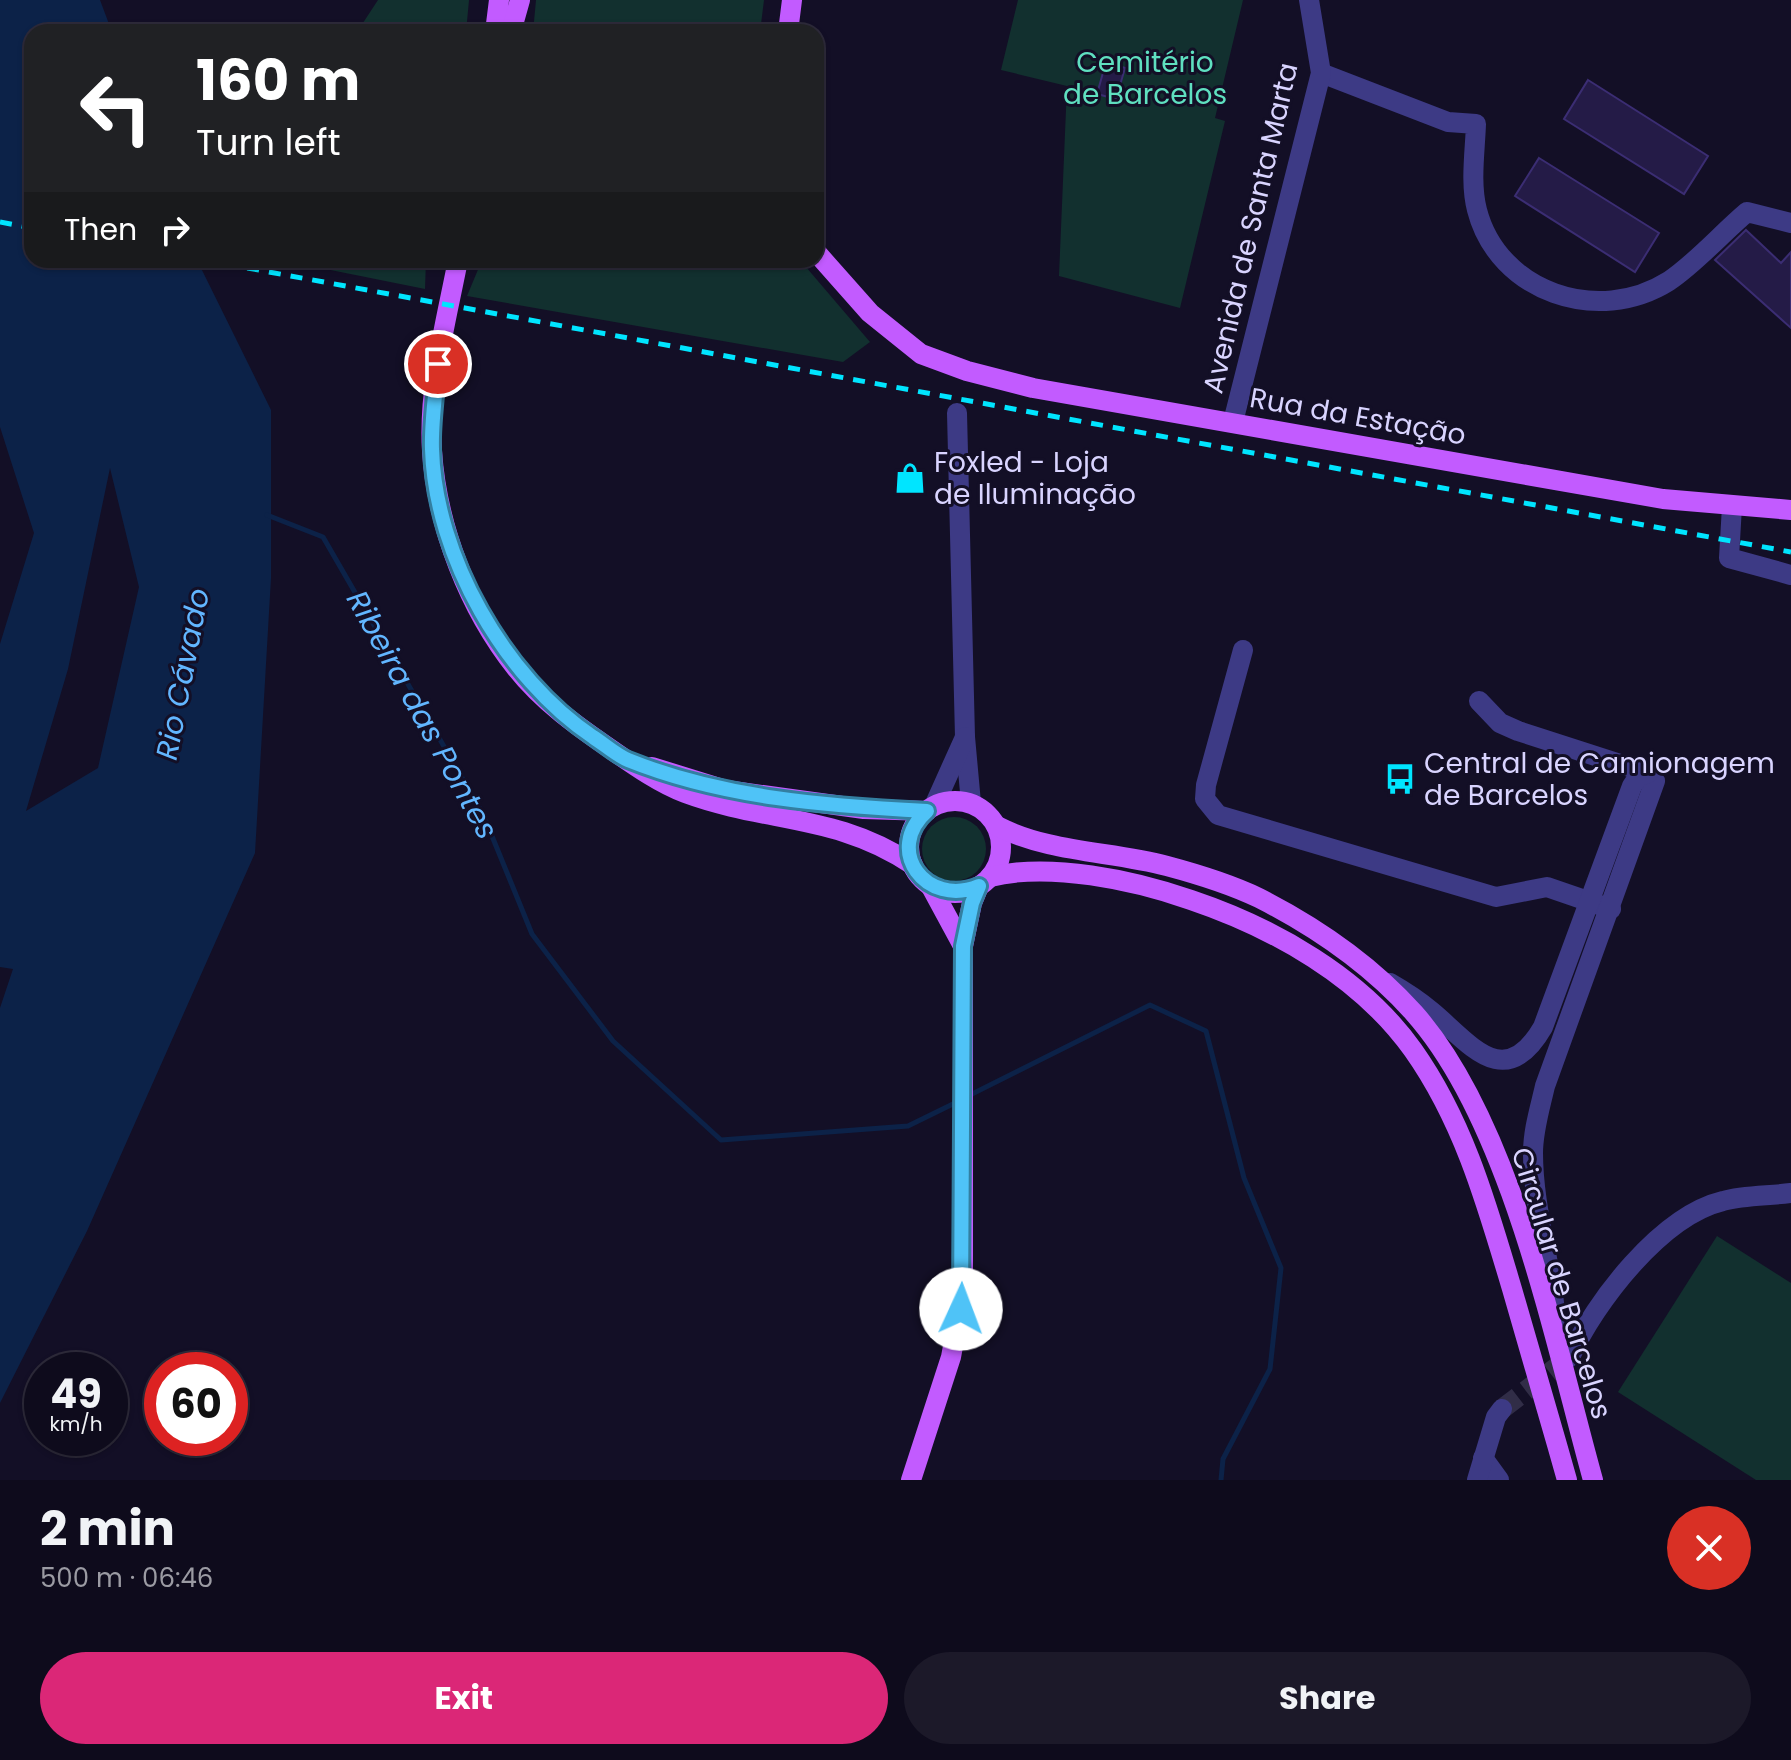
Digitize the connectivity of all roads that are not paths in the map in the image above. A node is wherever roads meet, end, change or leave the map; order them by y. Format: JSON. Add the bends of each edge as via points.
{"nodes":[{"id":1,"x":499,"y":0,"type":"edge"},
{"id":2,"x":520,"y":0,"type":"edge"},
{"id":3,"x":792,"y":0,"type":"edge"},
{"id":4,"x":1309,"y":0,"type":"edge"},
{"id":5,"x":496,"y":24,"type":"edge"},
{"id":6,"x":513,"y":24,"type":"edge"},
{"id":7,"x":789,"y":24,"type":"edge"},
{"id":8,"x":1321,"y":73,"type":"junction"},
{"id":9,"x":1771,"y":217,"type":"junction"},
{"id":10,"x":1791,"y":223,"type":"edge"},
{"id":11,"x":1791,"y":238,"type":"edge"},
{"id":12,"x":824,"y":261,"type":"edge"},
{"id":13,"x":456,"y":268,"type":"edge"},
{"id":14,"x":957,"y":413,"type":"dead end"},
{"id":15,"x":1233,"y":422,"type":"junction"},
{"id":16,"x":1732,"y":506,"type":"junction"},
{"id":17,"x":1791,"y":510,"type":"edge"},
{"id":18,"x":1791,"y":575,"type":"edge"},
{"id":19,"x":1243,"y":650,"type":"dead end"},
{"id":20,"x":1479,"y":701,"type":"dead end"},
{"id":21,"x":965,"y":737,"type":"junction"},
{"id":22,"x":626,"y":759,"type":"junction"},
{"id":23,"x":1648,"y":773,"type":"junction"},
{"id":24,"x":971,"y":803,"type":"junction"},
{"id":25,"x":930,"y":809,"type":"junction"},
{"id":26,"x":997,"y":826,"type":"junction"},
{"id":27,"x":913,"y":865,"type":"junction"},
{"id":28,"x":985,"y":882,"type":"junction"},
{"id":29,"x":930,"y":885,"type":"junction"},
{"id":30,"x":1589,"y":901,"type":"junction"},
{"id":31,"x":1611,"y":909,"type":"junction"},
{"id":32,"x":963,"y":946,"type":"junction"},
{"id":33,"x":1379,"y":977,"type":"junction"},
{"id":34,"x":1791,"y":1193,"type":"edge"},
{"id":35,"x":1564,"y":1355,"type":"junction"},
{"id":36,"x":1502,"y":1409,"type":"tunnel mouth"},
{"id":37,"x":1483,"y":1458,"type":"junction"},
{"id":38,"x":911,"y":1480,"type":"edge"},
{"id":39,"x":1477,"y":1480,"type":"edge"},
{"id":40,"x":1499,"y":1480,"type":"edge"},
{"id":41,"x":1567,"y":1480,"type":"edge"},
{"id":42,"x":1593,"y":1480,"type":"edge"}],
"edges":[{"from":1,"to":5,"type":"main road"},
{"from":2,"to":6,"type":"main road"},
{"from":3,"to":7,"type":"main road"},
{"from":4,"to":8,"type":"street","name":"Avenida de Santa Marta"},
{"from":8,"to":9,"type":"street","via":[[1448,122],[1476,124],[1477,209],[1488,238],[1507,264],[1553,294],[1590,301],[1646,291],[1667,282],[1747,212]]},
{"from":8,"to":15,"type":"street","name":"Avenida de Santa Marta"},
{"from":9,"to":10,"type":"street"},
{"from":9,"to":11,"type":"street"},
{"from":12,"to":15,"type":"main road","name":"Rua da Estação","via":[[870,313],[921,354],[1033,388]]},
{"from":13,"to":22,"type":"main road","via":[[438,364],[432,450],[447,533],[477,605],[516,668],[566,718]]},
{"from":14,"to":21,"type":"street"},
{"from":15,"to":16,"type":"main road","name":"Rua da Estação","via":[[1663,499]]},
{"from":16,"to":17,"type":"main road","name":"Rua da Estação"},
{"from":16,"to":18,"type":"street","via":[[1729,558]]},
{"from":19,"to":30,"type":"street","via":[[1206,785],[1205,799],[1218,815],[1496,897],[1547,887]]},
{"from":20,"to":23,"type":"street","via":[[1500,723],[1518,731]]},
{"from":21,"to":24,"type":"street"},
{"from":21,"to":25,"type":"street"},
{"from":22,"to":25,"type":"main road","via":[[726,790],[864,809]]},
{"from":22,"to":27,"type":"main road","via":[[671,787],[723,807],[838,827]]},
{"from":23,"to":30,"type":"street","via":[[1632,786]]},
{"from":23,"to":31,"type":"street","via":[[1655,781],[1653,794]]},
{"from":24,"to":25,"type":"main road"},
{"from":24,"to":26,"type":"main road"},
{"from":25,"to":27,"type":"main road","via":[[910,839]]},
{"from":26,"to":28,"type":"main road","via":[[1001,853]]},
{"from":26,"to":33,"type":"main road","name":"Circular de Barcelos","via":[[1017,837],[1167,866],[1258,897]]},
{"from":27,"to":29,"type":"main road"},
{"from":28,"to":29,"type":"main road","via":[[954,893]]},
{"from":28,"to":32,"type":"main road","via":[[972,903]]},
{"from":28,"to":41,"type":"main road","name":"Circular de Barcelos","via":[[1014,871],[1055,872],[1161,889],[1247,919],[1331,972],[1384,1019],[1411,1047],[1439,1090],[1480,1182]]},
{"from":29,"to":32,"type":"main road"},
{"from":30,"to":31,"type":"street"},
{"from":30,"to":33,"type":"street","via":[[1543,1027],[1523,1053],[1510,1058],[1481,1054],[1463,1043],[1433,1012]]},
{"from":31,"to":35,"type":"street","via":[[1545,1086],[1533,1151]]},
{"from":32,"to":38,"type":"main road","via":[[963,1293],[959,1326]]},
{"from":33,"to":35,"type":"main road","name":"Circular de Barcelos","via":[[1416,1016],[1460,1078],[1503,1174]]},
{"from":34,"to":35,"type":"street","via":[[1724,1200],[1701,1208],[1616,1284]]},
{"from":35,"to":42,"type":"main road","name":"Circular de Barcelos"},
{"from":36,"to":37,"type":"street"},
{"from":37,"to":39,"type":"street"},
{"from":37,"to":40,"type":"street"}]}
